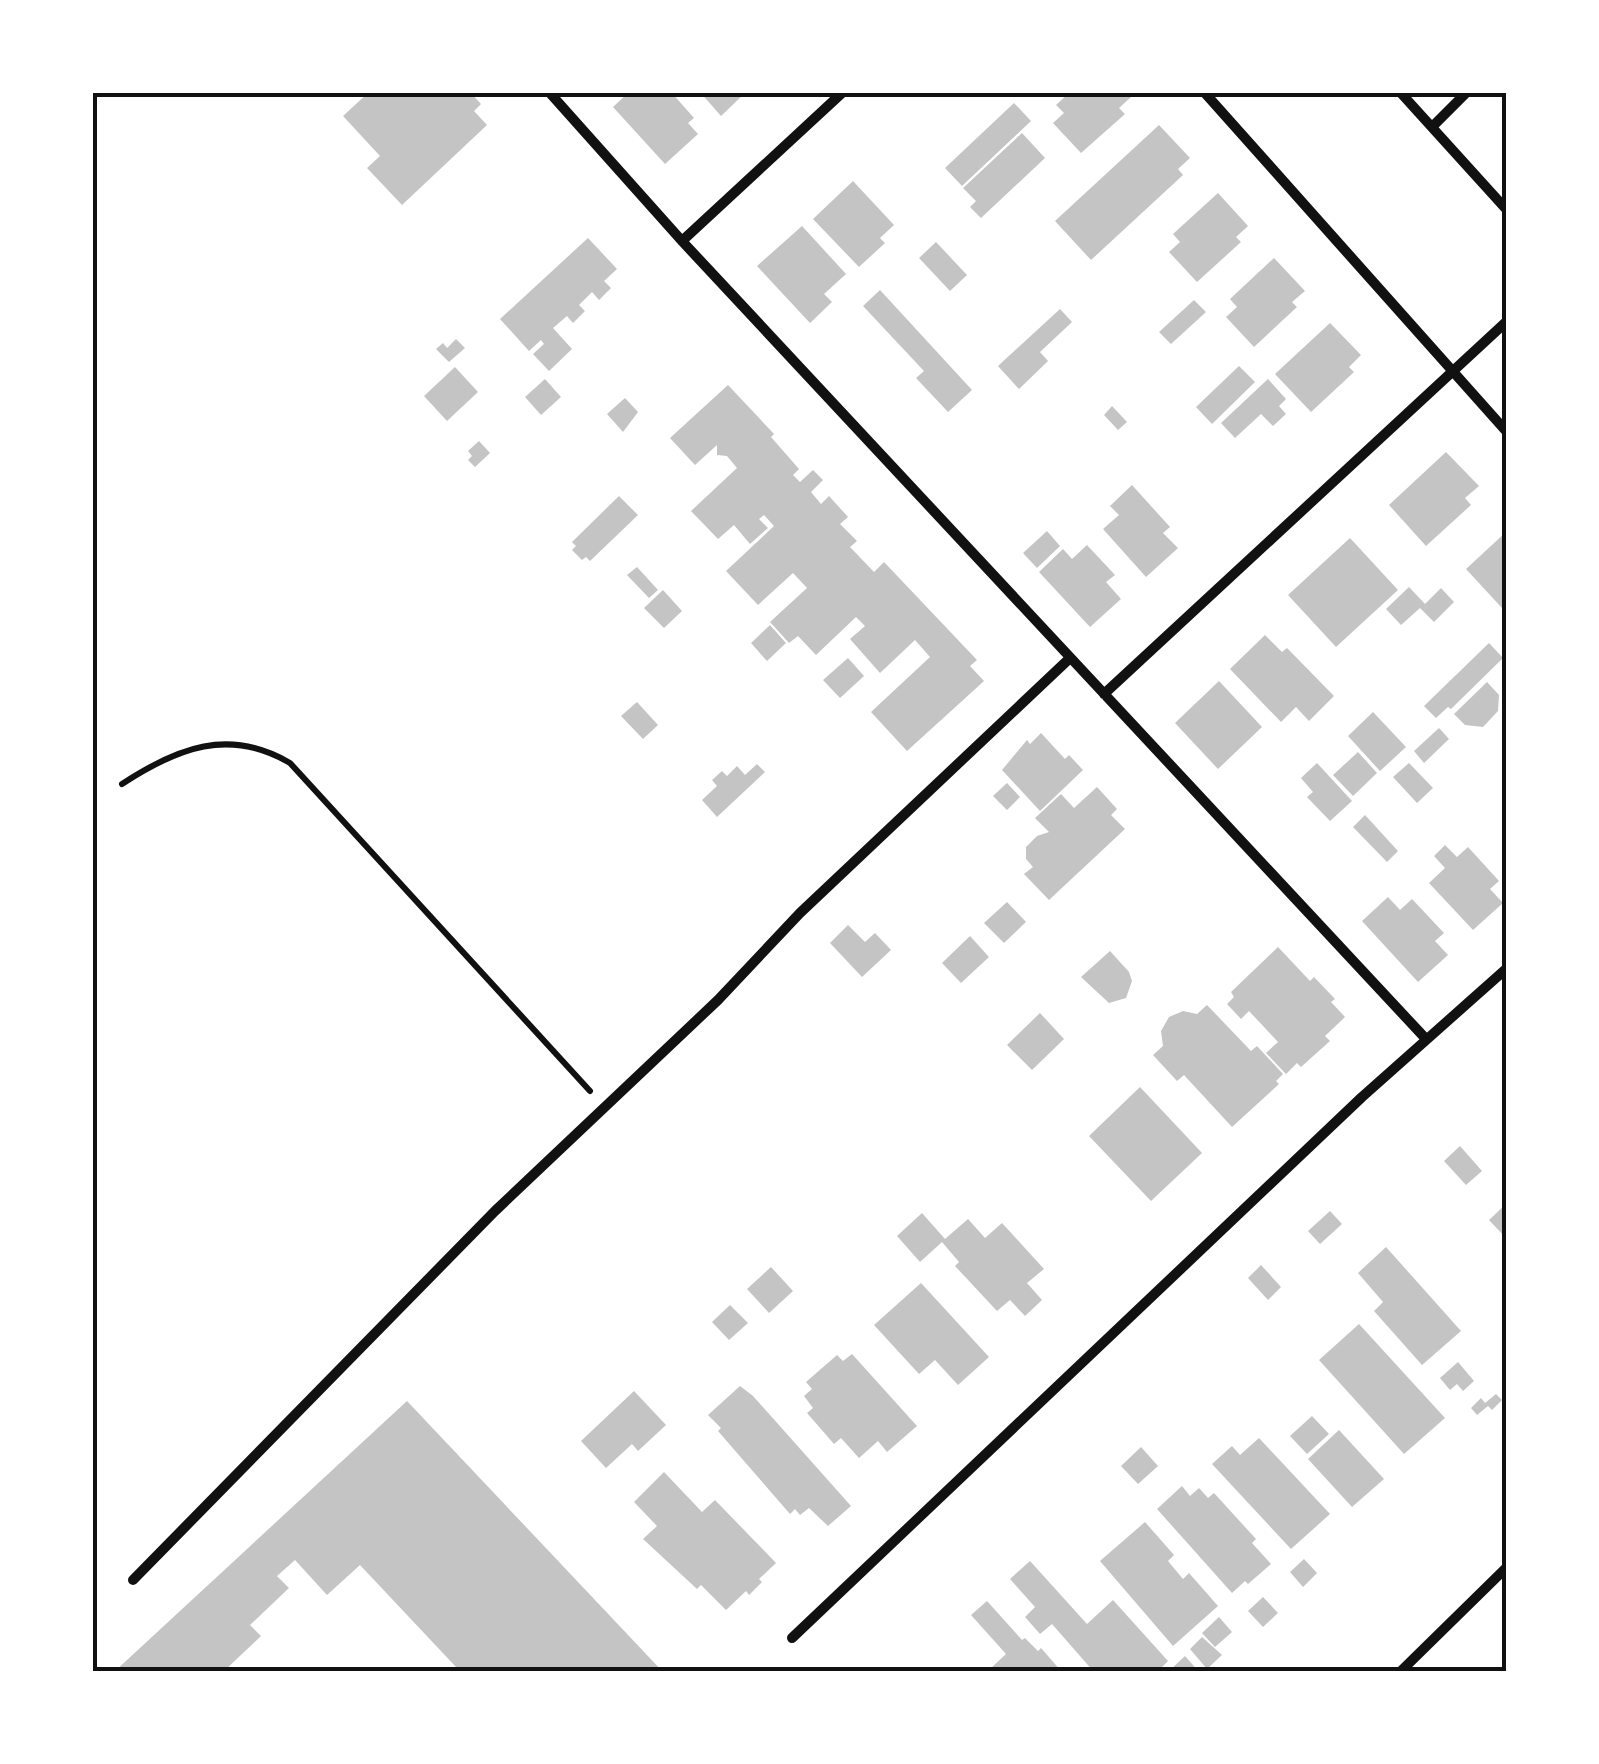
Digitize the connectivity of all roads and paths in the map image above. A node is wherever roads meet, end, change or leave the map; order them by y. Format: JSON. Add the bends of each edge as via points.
{"nodes":[{"id":1,"x":549,"y":92,"type":"edge"},
{"id":2,"x":843,"y":92,"type":"edge"},
{"id":3,"x":1204,"y":92,"type":"edge"},
{"id":4,"x":1400,"y":92,"type":"edge"},
{"id":5,"x":1466,"y":92,"type":"edge"},
{"id":6,"x":1432,"y":127,"type":"junction"},
{"id":7,"x":1506,"y":209,"type":"edge"},
{"id":8,"x":682,"y":241,"type":"junction"},
{"id":9,"x":1506,"y":322,"type":"edge"},
{"id":10,"x":1452,"y":371,"type":"junction"},
{"id":11,"x":1506,"y":432,"type":"edge"},
{"id":12,"x":1070,"y":658,"type":"junction"},
{"id":13,"x":1104,"y":694,"type":"junction"},
{"id":14,"x":122,"y":784,"type":"dead end"},
{"id":15,"x":1506,"y":969,"type":"edge"},
{"id":16,"x":1426,"y":1039,"type":"junction"},
{"id":17,"x":604,"y":1107,"type":"junction"},
{"id":18,"x":1506,"y":1568,"type":"edge"},
{"id":19,"x":133,"y":1580,"type":"dead end"},
{"id":20,"x":792,"y":1638,"type":"dead end"},
{"id":21,"x":1400,"y":1672,"type":"edge"}],
"edges":[{"from":1,"to":8,"type":"street"},
{"from":2,"to":8,"type":"street"},
{"from":3,"to":10,"type":"street"},
{"from":4,"to":6,"type":"street"},
{"from":5,"to":6,"type":"street"},
{"from":6,"to":7,"type":"street"},
{"from":8,"to":12,"type":"street"},
{"from":9,"to":10,"type":"street"},
{"from":10,"to":11,"type":"street"},
{"from":10,"to":13,"type":"street"},
{"from":12,"to":13,"type":"street"},
{"from":12,"to":17,"type":"street"},
{"from":13,"to":16,"type":"street"},
{"from":14,"to":17,"type":"path","via":[[172,756],[220,744],[269,750],[290,763]]},
{"from":15,"to":16,"type":"street"},
{"from":16,"to":20,"type":"street"},
{"from":17,"to":19,"type":"street"},
{"from":18,"to":21,"type":"street"}]}
